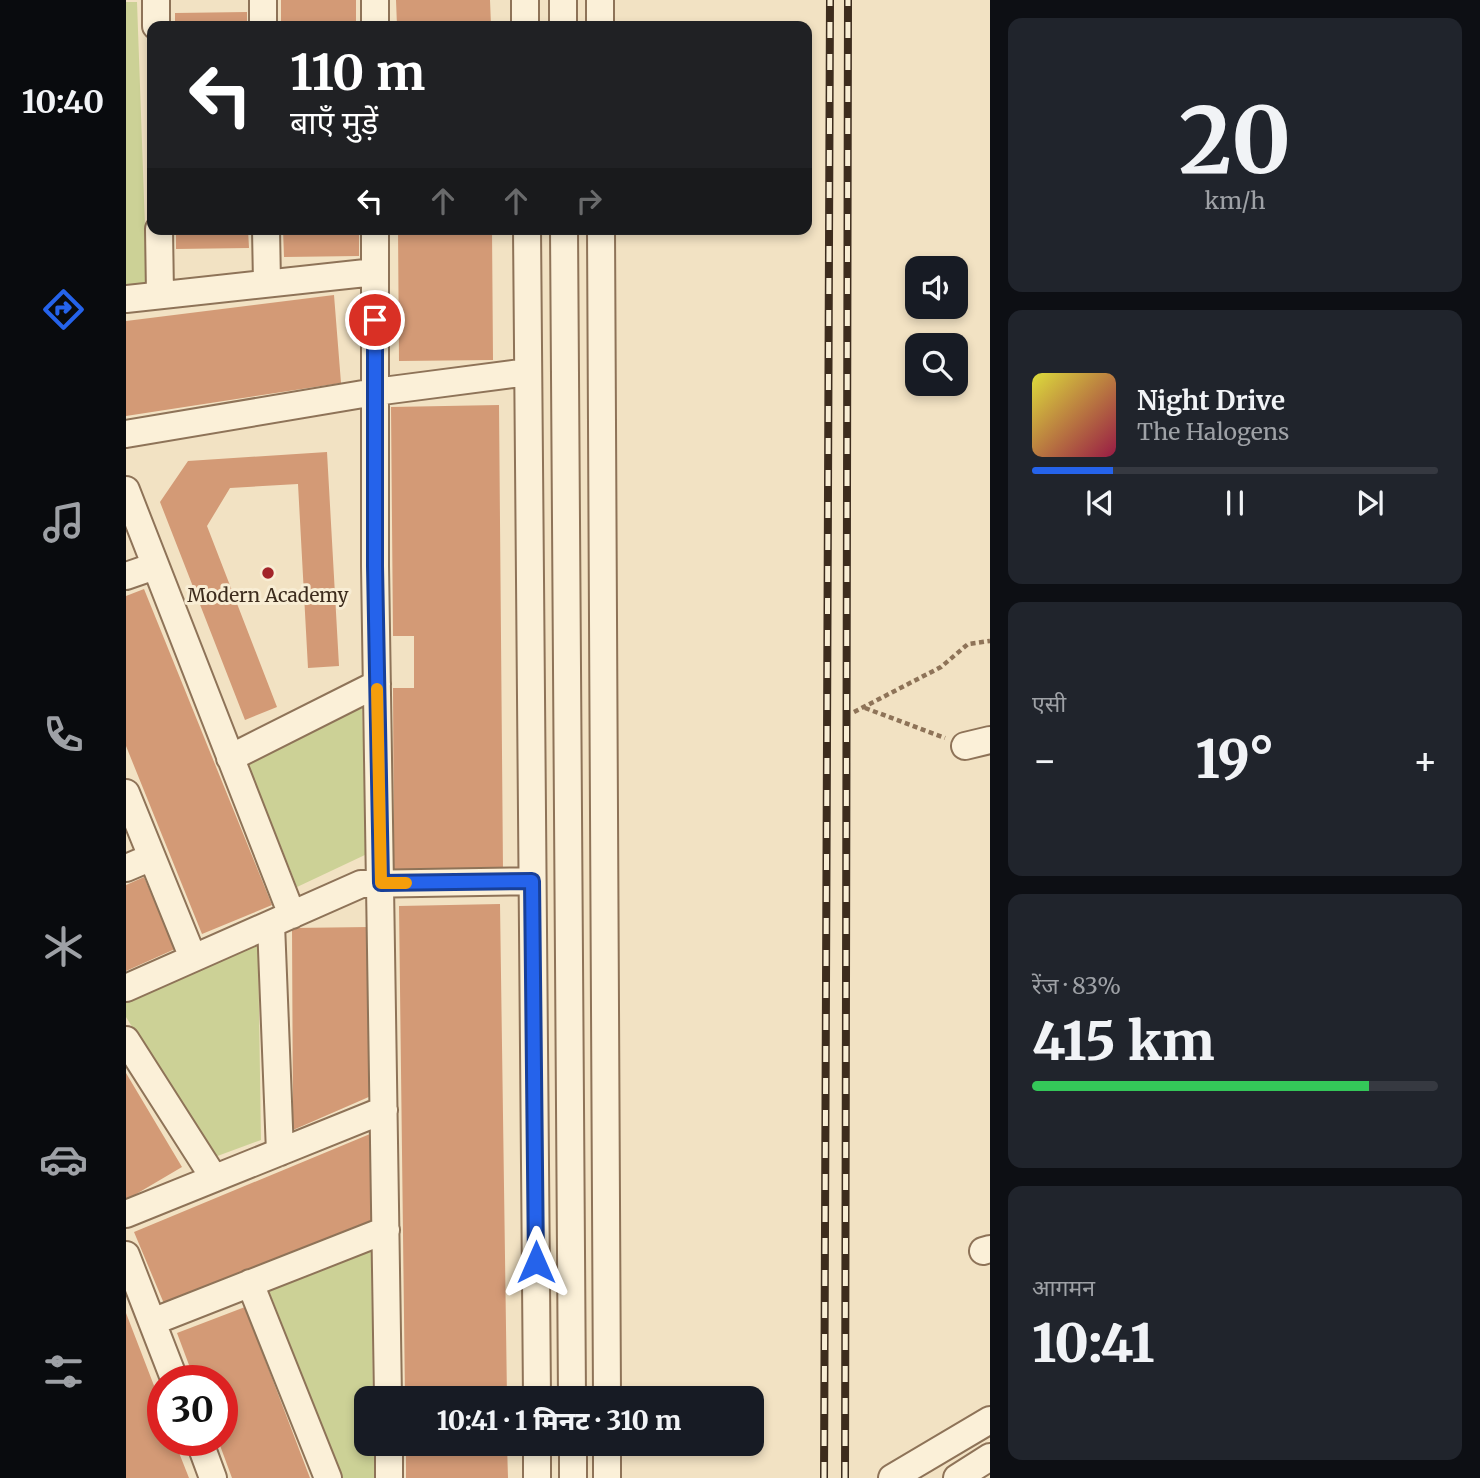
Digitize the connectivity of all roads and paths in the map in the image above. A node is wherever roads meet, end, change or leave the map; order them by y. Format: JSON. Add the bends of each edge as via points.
{"nodes":[{"id":1,"x":156,"y":0,"type":"edge"},
{"id":2,"x":263,"y":0,"type":"edge"},
{"id":3,"x":375,"y":0,"type":"edge"},
{"id":4,"x":525,"y":0,"type":"edge"},
{"id":5,"x":563,"y":0,"type":"edge"},
{"id":6,"x":600,"y":0,"type":"edge"},
{"id":7,"x":156,"y":21,"type":"edge"},
{"id":8,"x":264,"y":21,"type":"edge"},
{"id":9,"x":375,"y":21,"type":"edge"},
{"id":10,"x":525,"y":21,"type":"edge"},
{"id":11,"x":563,"y":21,"type":"edge"},
{"id":12,"x":600,"y":21,"type":"edge"},
{"id":13,"x":159,"y":235,"type":"edge"},
{"id":14,"x":267,"y":235,"type":"edge"},
{"id":15,"x":375,"y":235,"type":"edge"},
{"id":16,"x":527,"y":235,"type":"edge"},
{"id":17,"x":564,"y":235,"type":"edge"},
{"id":18,"x":601,"y":235,"type":"edge"},
{"id":19,"x":375,"y":272,"type":"junction"},
{"id":20,"x":267,"y":283,"type":"junction"},
{"id":21,"x":160,"y":294,"type":"junction"},
{"id":22,"x":126,"y":299,"type":"edge"},
{"id":23,"x":528,"y":372,"type":"junction"},
{"id":24,"x":375,"y":392,"type":"junction"},
{"id":25,"x":126,"y":434,"type":"edge"},
{"id":26,"x":126,"y":490,"type":"edge"},
{"id":27,"x":155,"y":566,"type":"junction"},
{"id":28,"x":126,"y":576,"type":"edge"},
{"id":29,"x":990,"y":641,"type":"edge"},
{"id":30,"x":377,"y":684,"type":"junction"},
{"id":31,"x":864,"y":708,"type":"junction"},
{"id":32,"x":854,"y":712,"type":"dead end"},
{"id":33,"x":978,"y":743,"type":"edge"},
{"id":34,"x":230,"y":758,"type":"junction"},
{"id":35,"x":126,"y":793,"type":"edge"},
{"id":36,"x":152,"y":857,"type":"junction"},
{"id":37,"x":126,"y":868,"type":"edge"},
{"id":38,"x":532,"y":881,"type":"junction"},
{"id":39,"x":381,"y":883,"type":"junction"},
{"id":40,"x":281,"y":919,"type":"junction"},
{"id":41,"x":192,"y":958,"type":"junction"},
{"id":42,"x":126,"y":988,"type":"edge"},
{"id":43,"x":126,"y":1040,"type":"edge"},
{"id":44,"x":384,"y":1110,"type":"junction"},
{"id":45,"x":280,"y":1152,"type":"junction"},
{"id":46,"x":214,"y":1178,"type":"junction"},
{"id":47,"x":126,"y":1214,"type":"edge"},
{"id":48,"x":386,"y":1230,"type":"junction"},
{"id":49,"x":126,"y":1255,"type":"edge"},
{"id":50,"x":250,"y":1283,"type":"junction"},
{"id":51,"x":152,"y":1322,"type":"junction"},
{"id":52,"x":169,"y":1365,"type":"edge"},
{"id":53,"x":388,"y":1386,"type":"edge"},
{"id":54,"x":537,"y":1386,"type":"edge"},
{"id":55,"x":572,"y":1386,"type":"edge"},
{"id":56,"x":607,"y":1386,"type":"edge"},
{"id":57,"x":990,"y":1420,"type":"edge"},
{"id":58,"x":205,"y":1456,"type":"edge"},
{"id":59,"x":389,"y":1456,"type":"edge"},
{"id":60,"x":537,"y":1456,"type":"edge"},
{"id":61,"x":573,"y":1456,"type":"edge"},
{"id":62,"x":607,"y":1456,"type":"edge"},
{"id":63,"x":990,"y":1457,"type":"edge"},
{"id":64,"x":214,"y":1478,"type":"edge"},
{"id":65,"x":328,"y":1478,"type":"edge"},
{"id":66,"x":390,"y":1478,"type":"edge"},
{"id":67,"x":537,"y":1478,"type":"edge"},
{"id":68,"x":573,"y":1478,"type":"edge"},
{"id":69,"x":607,"y":1478,"type":"edge"},
{"id":70,"x":892,"y":1478,"type":"edge"},
{"id":71,"x":957,"y":1478,"type":"edge"}],
"edges":[{"from":1,"to":7,"type":"street"},
{"from":2,"to":8,"type":"street"},
{"from":3,"to":9,"type":"street"},
{"from":4,"to":10,"type":"street"},
{"from":5,"to":11,"type":"street"},
{"from":6,"to":12,"type":"street"},
{"from":13,"to":21,"type":"street"},
{"from":14,"to":20,"type":"street"},
{"from":15,"to":19,"type":"street"},
{"from":16,"to":23,"type":"street"},
{"from":17,"to":55,"type":"street"},
{"from":18,"to":56,"type":"street"},
{"from":19,"to":20,"type":"street"},
{"from":19,"to":24,"type":"street"},
{"from":20,"to":21,"type":"street"},
{"from":21,"to":22,"type":"street"},
{"from":23,"to":24,"type":"street"},
{"from":23,"to":38,"type":"street"},
{"from":24,"to":25,"type":"street"},
{"from":24,"to":30,"type":"street"},
{"from":26,"to":27,"type":"street"},
{"from":27,"to":28,"type":"street"},
{"from":27,"to":34,"type":"street"},
{"from":29,"to":31,"type":"path","via":[[968,644],[941,667]]},
{"from":30,"to":34,"type":"street"},
{"from":30,"to":39,"type":"street"},
{"from":31,"to":32,"type":"path"},
{"from":31,"to":33,"type":"path"},
{"from":34,"to":40,"type":"street"},
{"from":35,"to":36,"type":"street"},
{"from":36,"to":37,"type":"street"},
{"from":36,"to":41,"type":"street"},
{"from":38,"to":39,"type":"street"},
{"from":38,"to":54,"type":"street"},
{"from":39,"to":40,"type":"street","via":[[361,884]]},
{"from":39,"to":44,"type":"street"},
{"from":40,"to":41,"type":"street"},
{"from":40,"to":45,"type":"street"},
{"from":41,"to":42,"type":"street"},
{"from":43,"to":46,"type":"street"},
{"from":44,"to":45,"type":"street"},
{"from":44,"to":48,"type":"street"},
{"from":45,"to":46,"type":"street"},
{"from":46,"to":47,"type":"street"},
{"from":48,"to":50,"type":"street"},
{"from":48,"to":53,"type":"street"},
{"from":49,"to":51,"type":"street"},
{"from":50,"to":51,"type":"street"},
{"from":50,"to":65,"type":"street"},
{"from":51,"to":52,"type":"street"},
{"from":57,"to":70,"type":"street"},
{"from":58,"to":64,"type":"street"},
{"from":59,"to":66,"type":"street"},
{"from":60,"to":67,"type":"street"},
{"from":61,"to":68,"type":"street"},
{"from":62,"to":69,"type":"street"},
{"from":63,"to":71,"type":"street"}]}
